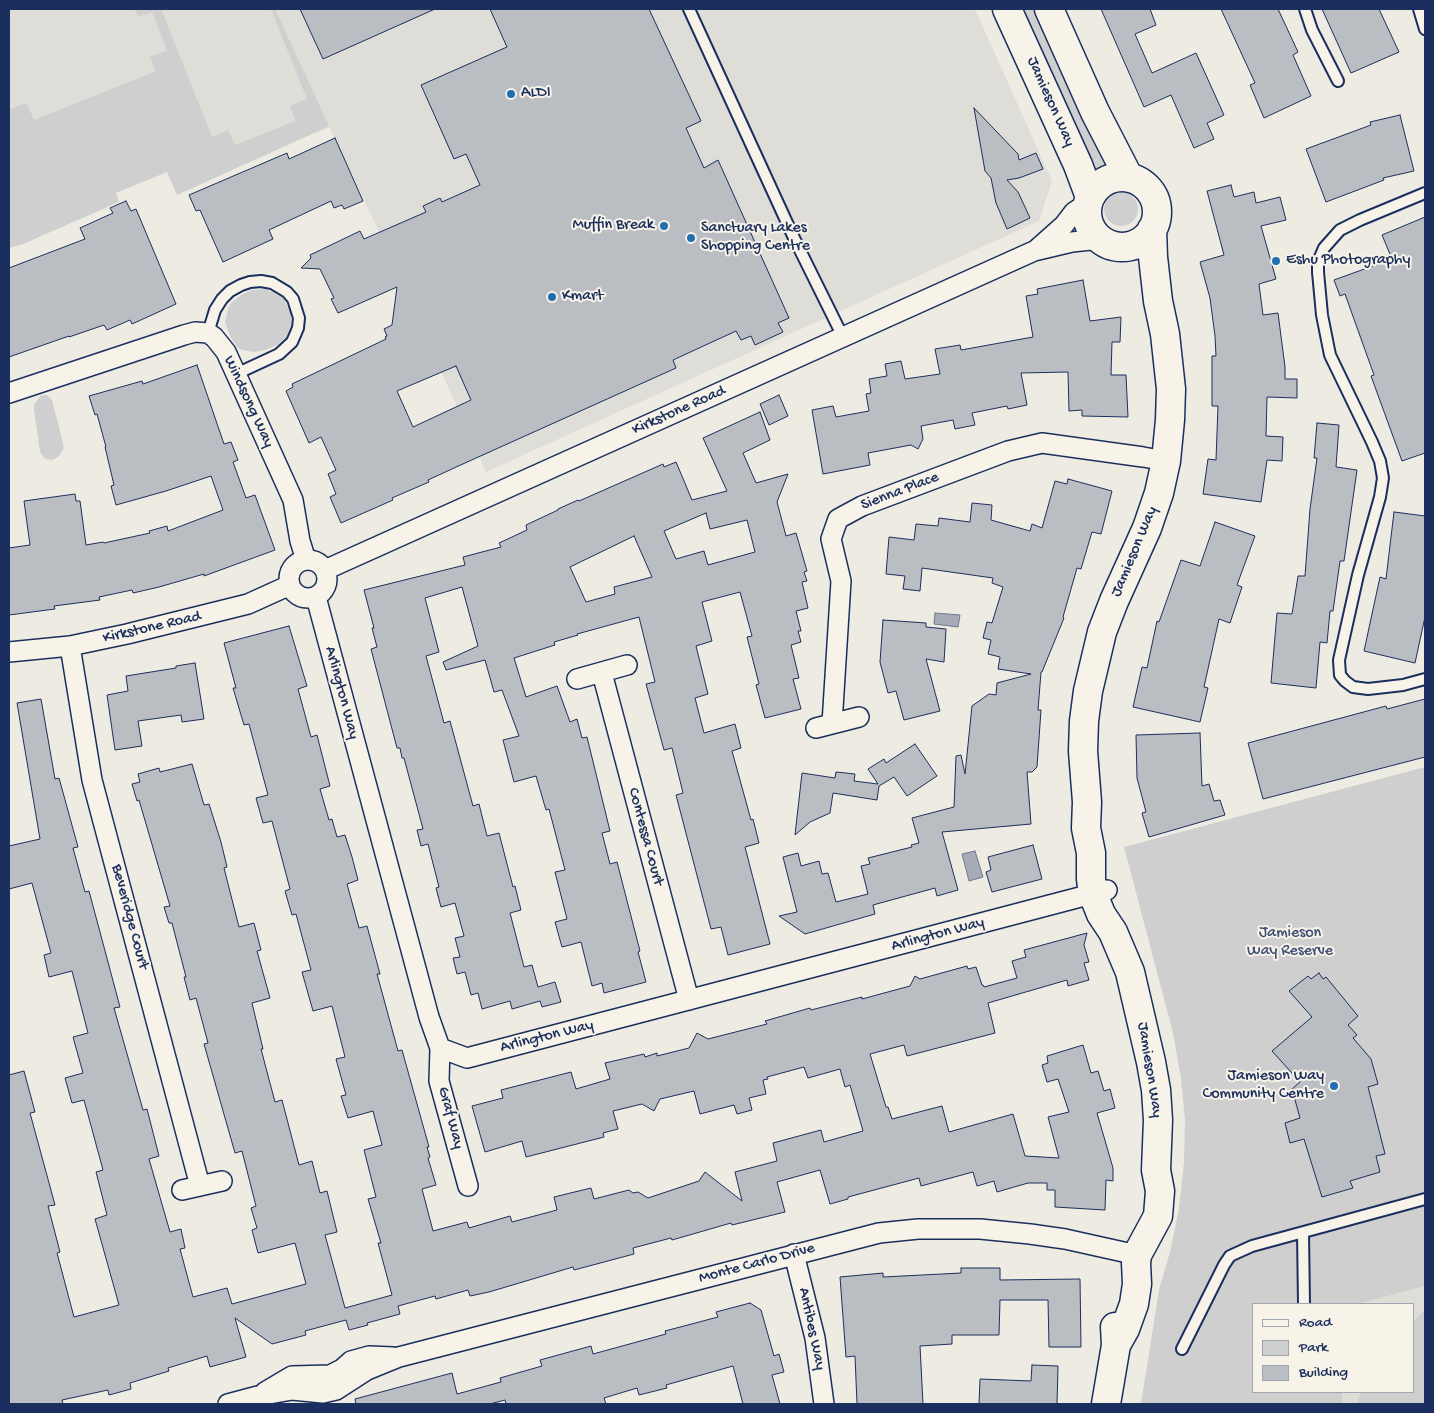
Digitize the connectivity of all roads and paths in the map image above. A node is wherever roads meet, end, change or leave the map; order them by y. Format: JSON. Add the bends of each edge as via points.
{"nodes":[{"id":1,"x":689,"y":9,"type":"edge"},
{"id":2,"x":1007,"y":9,"type":"edge"},
{"id":3,"x":1049,"y":9,"type":"edge"},
{"id":4,"x":1305,"y":9,"type":"edge"},
{"id":5,"x":1419,"y":9,"type":"edge"},
{"id":6,"x":1425,"y":29,"type":"edge"},
{"id":7,"x":1338,"y":81,"type":"dead end"},
{"id":8,"x":1129,"y":178,"type":"junction"},
{"id":9,"x":1425,"y":193,"type":"edge"},
{"id":10,"x":1089,"y":200,"type":"junction"},
{"id":11,"x":1152,"y":229,"type":"junction"},
{"id":12,"x":1110,"y":243,"type":"junction"},
{"id":13,"x":1034,"y":251,"type":"junction"},
{"id":14,"x":1158,"y":301,"type":"junction"},
{"id":15,"x":208,"y":334,"type":"junction"},
{"id":16,"x":842,"y":338,"type":"junction"},
{"id":17,"x":236,"y":374,"type":"junction"},
{"id":18,"x":9,"y":393,"type":"edge"},
{"id":19,"x":1166,"y":461,"type":"junction"},
{"id":20,"x":306,"y":560,"type":"junction"},
{"id":21,"x":325,"y":570,"type":"junction"},
{"id":22,"x":290,"y":585,"type":"junction"},
{"id":23,"x":316,"y":597,"type":"junction"},
{"id":24,"x":70,"y":646,"type":"junction"},
{"id":25,"x":9,"y":652,"type":"edge"},
{"id":26,"x":628,"y":665,"type":"dead end"},
{"id":27,"x":602,"y":673,"type":"junction"},
{"id":28,"x":577,"y":679,"type":"dead end"},
{"id":29,"x":1425,"y":679,"type":"edge"},
{"id":30,"x":860,"y":717,"type":"dead end"},
{"id":31,"x":1100,"y":892,"type":"junction"},
{"id":32,"x":689,"y":1000,"type":"junction"},
{"id":33,"x":440,"y":1048,"type":"junction"},
{"id":34,"x":222,"y":1181,"type":"dead end"},
{"id":35,"x":200,"y":1186,"type":"junction"},
{"id":36,"x":468,"y":1186,"type":"dead end"},
{"id":37,"x":182,"y":1190,"type":"dead end"},
{"id":38,"x":1425,"y":1198,"type":"edge"},
{"id":39,"x":1303,"y":1233,"type":"junction"},
{"id":40,"x":794,"y":1254,"type":"junction"},
{"id":41,"x":1129,"y":1254,"type":"junction"},
{"id":42,"x":1304,"y":1303,"type":"edge"},
{"id":43,"x":1182,"y":1348,"type":"dead end"},
{"id":44,"x":336,"y":1390,"type":"edge"},
{"id":45,"x":228,"y":1404,"type":"edge"},
{"id":46,"x":824,"y":1404,"type":"edge"},
{"id":47,"x":1106,"y":1404,"type":"edge"}],
"edges":[{"from":1,"to":16,"type":"lane"},
{"from":2,"to":10,"type":"street","name":"Jamieson Way","via":[[1078,165]]},
{"from":3,"to":8,"type":"street","name":"Jamieson Way"},
{"from":4,"to":7,"type":"lane"},
{"from":5,"to":6,"type":"lane"},
{"from":8,"to":10,"type":"street","via":[[1106,180]]},
{"from":8,"to":11,"type":"street","name":"Jamieson Way","via":[[1147,188],[1153,198],[1156,219]]},
{"from":9,"to":29,"type":"lane","via":[[1340,230],[1324,248],[1318,272],[1324,332],[1330,355],[1377,452],[1383,478],[1342,646],[1340,675],[1353,687],[1368,689]]},
{"from":10,"to":12,"type":"street","name":"Jamieson Way","via":[[1087,213],[1093,232]]},
{"from":10,"to":13,"type":"street","name":"Kirkstone Road"},
{"from":11,"to":12,"type":"street","via":[[1130,245]]},
{"from":11,"to":14,"type":"street","name":"Jamieson Way"},
{"from":12,"to":13,"type":"street","name":"Kirkstone Road","via":[[1072,242]]},
{"from":12,"to":14,"type":"street","name":"Jamieson Way","via":[[1132,257]]},
{"from":13,"to":16,"type":"street","name":"Kirkstone Road"},
{"from":14,"to":19,"type":"street","name":"Jamieson Way","via":[[1170,389]]},
{"from":15,"to":17,"type":"street","name":"Windsong Way","via":[[220,343]]},
{"from":15,"to":17,"type":"lane","via":[[222,299],[241,285],[272,283],[293,299],[299,318],[292,342],[278,354]]},
{"from":15,"to":18,"type":"street","via":[[195,332],[184,335]]},
{"from":16,"to":21,"type":"street","name":"Kirkstone Road"},
{"from":17,"to":20,"type":"street","name":"Windsong Way","via":[[293,500]]},
{"from":19,"to":30,"type":"street","name":"Sienna Place","via":[[1042,443],[1008,452],[862,506],[838,519],[831,539],[841,581],[824,726]]},
{"from":19,"to":31,"type":"street","name":"Jamieson Way","via":[[1147,528],[1102,632],[1084,721],[1088,802],[1106,859]]},
{"from":20,"to":21,"type":"street","via":[[319,563]]},
{"from":20,"to":22,"type":"street","via":[[292,569]]},
{"from":21,"to":23,"type":"street","via":[[327,582]]},
{"from":22,"to":23,"type":"street","via":[[298,595]]},
{"from":22,"to":24,"type":"street","name":"Kirkstone Road","via":[[248,604]]},
{"from":23,"to":33,"type":"street","name":"Arlington Way"},
{"from":24,"to":25,"type":"street","name":"Kirkstone Road"},
{"from":24,"to":35,"type":"street","name":"Beveridge Court","via":[[92,780]]},
{"from":26,"to":27,"type":"street"},
{"from":27,"to":28,"type":"street"},
{"from":27,"to":32,"type":"street","name":"Contessa Court"},
{"from":31,"to":32,"type":"street","name":"Arlington Way"},
{"from":31,"to":41,"type":"street","name":"Jamieson Way","via":[[1112,903],[1127,933],[1130,972],[1156,1090],[1158,1216]]},
{"from":32,"to":33,"type":"street","name":"Arlington Way","via":[[467,1058]]},
{"from":33,"to":36,"type":"street","name":"Graf Way","via":[[439,1081]]},
{"from":34,"to":35,"type":"street"},
{"from":35,"to":37,"type":"street"},
{"from":38,"to":39,"type":"lane"},
{"from":39,"to":42,"type":"lane"},
{"from":39,"to":43,"type":"lane","via":[[1252,1246],[1230,1256]]},
{"from":40,"to":41,"type":"street","name":"Monte Carlo Drive","via":[[879,1232],[980,1228],[1065,1239]]},
{"from":40,"to":44,"type":"street","name":"Monte Carlo Drive","via":[[400,1357],[367,1370]]},
{"from":40,"to":46,"type":"street","name":"Antibes Way","via":[[815,1338]]},
{"from":41,"to":47,"type":"street","name":"Jamieson Way","via":[[1136,1263],[1134,1304],[1116,1345]]},
{"from":44,"to":45,"type":"street","name":"Monte Carlo Drive","via":[[323,1393],[292,1390]]}]}
